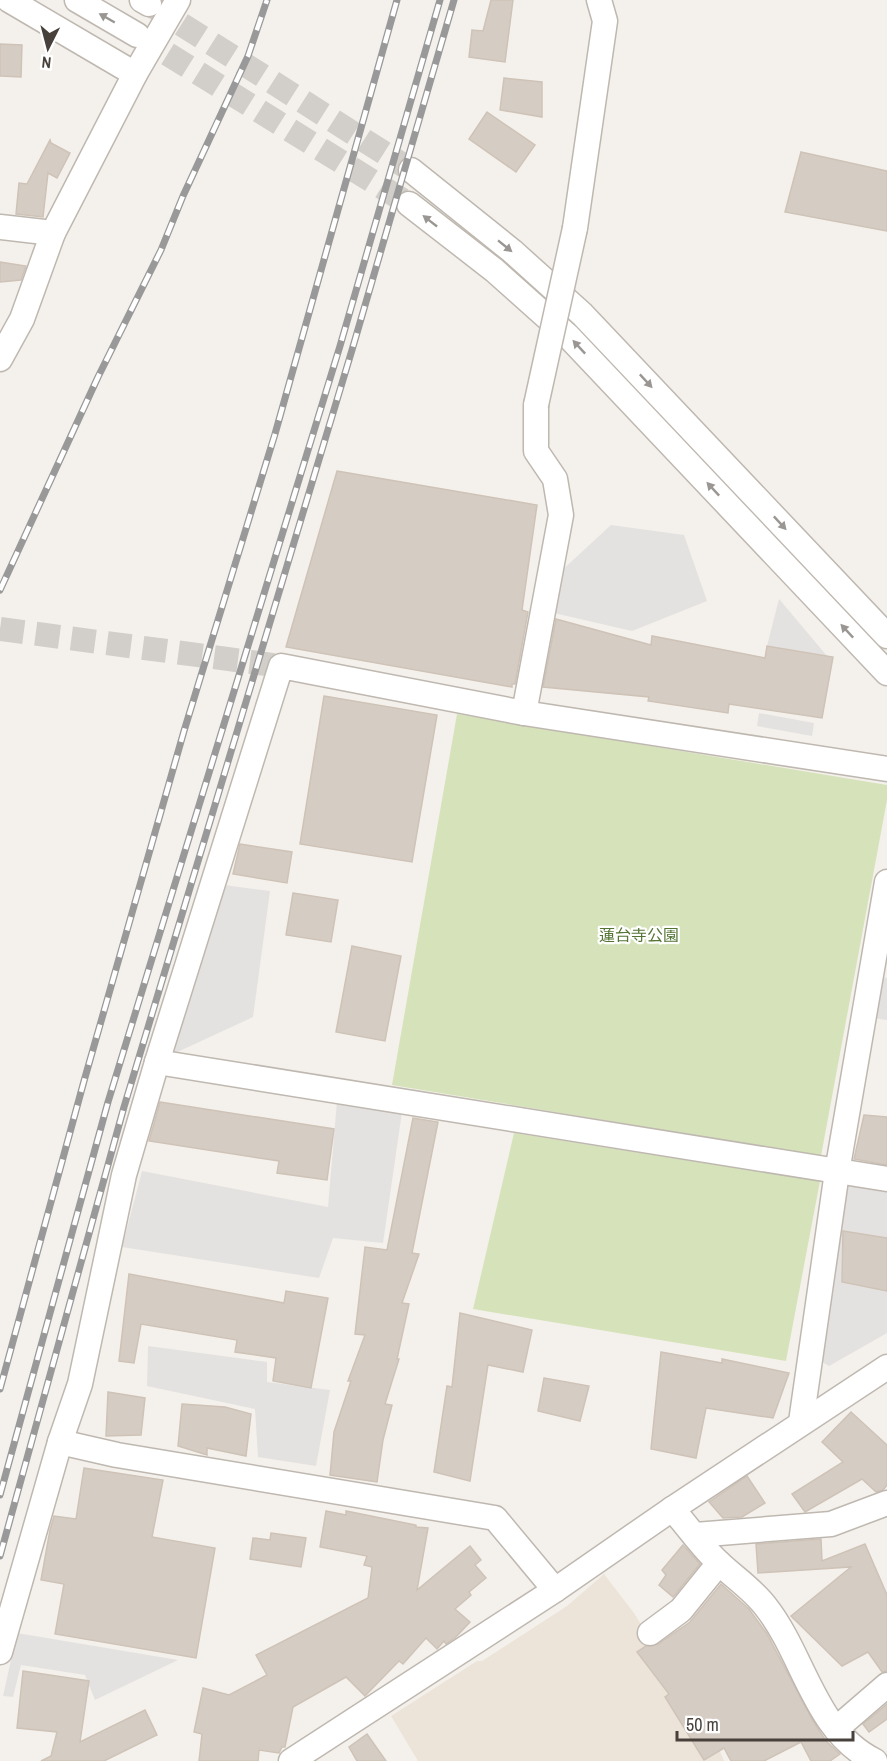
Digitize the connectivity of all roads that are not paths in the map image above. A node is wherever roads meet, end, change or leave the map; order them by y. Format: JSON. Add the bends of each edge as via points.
{"nodes":[{"id":1,"x":9,"y":0,"type":"edge"},
{"id":2,"x":77,"y":0,"type":"edge"},
{"id":3,"x":178,"y":0,"type":"edge"},
{"id":4,"x":599,"y":0,"type":"edge"},
{"id":5,"x":137,"y":35,"type":"tunnel mouth"},
{"id":6,"x":135,"y":74,"type":"junction"},
{"id":7,"x":411,"y":170,"type":"tunnel mouth"},
{"id":8,"x":409,"y":204,"type":"tunnel mouth"},
{"id":9,"x":0,"y":227,"type":"edge"},
{"id":10,"x":53,"y":233,"type":"junction"},
{"id":11,"x":0,"y":359,"type":"edge"},
{"id":12,"x":887,"y":636,"type":"edge"},
{"id":13,"x":887,"y":673,"type":"edge"},
{"id":14,"x":524,"y":713,"type":"junction"},
{"id":15,"x":887,"y":769,"type":"edge"},
{"id":16,"x":887,"y":882,"type":"edge"},
{"id":17,"x":157,"y":1062,"type":"junction"},
{"id":18,"x":837,"y":1172,"type":"junction"},
{"id":19,"x":887,"y":1179,"type":"edge"},
{"id":20,"x":887,"y":1367,"type":"edge"},
{"id":21,"x":801,"y":1422,"type":"junction"},
{"id":22,"x":60,"y":1442,"type":"junction"},
{"id":23,"x":887,"y":1503,"type":"edge"},
{"id":24,"x":672,"y":1509,"type":"junction"},
{"id":25,"x":695,"y":1535,"type":"junction"},
{"id":26,"x":719,"y":1563,"type":"junction"},
{"id":27,"x":555,"y":1590,"type":"junction"},
{"id":28,"x":650,"y":1634,"type":"dead end"},
{"id":29,"x":0,"y":1652,"type":"edge"},
{"id":30,"x":887,"y":1685,"type":"edge"},
{"id":31,"x":836,"y":1729,"type":"junction"},
{"id":32,"x":291,"y":1761,"type":"edge"},
{"id":33,"x":875,"y":1761,"type":"edge"}],
"edges":[{"from":1,"to":6,"type":"street"},
{"from":5,"to":2,"type":"street","one_way":true},
{"from":3,"to":6,"type":"street"},
{"from":4,"to":14,"type":"street","bridge":true,"via":[[605,21],[575,228],[536,405],[536,452],[555,479],[561,515]]},
{"from":6,"to":10,"type":"street"},
{"from":7,"to":12,"type":"street","one_way":true,"via":[[512,251],[582,314]]},
{"from":13,"to":8,"type":"street","one_way":true,"via":[[568,336],[494,270]]},
{"from":9,"to":10,"type":"street"},
{"from":10,"to":11,"type":"street","via":[[22,319]]},
{"from":14,"to":15,"type":"street"},
{"from":14,"to":17,"type":"street","via":[[281,666]]},
{"from":16,"to":18,"type":"street"},
{"from":17,"to":18,"type":"street"},
{"from":17,"to":22,"type":"street","via":[[124,1175],[80,1384]]},
{"from":18,"to":19,"type":"street"},
{"from":18,"to":21,"type":"street"},
{"from":20,"to":21,"type":"street"},
{"from":21,"to":24,"type":"street"},
{"from":22,"to":27,"type":"street","via":[[495,1518]]},
{"from":22,"to":29,"type":"street"},
{"from":23,"to":25,"type":"street","via":[[831,1524]]},
{"from":24,"to":25,"type":"street"},
{"from":24,"to":27,"type":"street"},
{"from":25,"to":26,"type":"street"},
{"from":26,"to":28,"type":"street","via":[[681,1610]]},
{"from":26,"to":31,"type":"street","via":[[748,1586],[767,1608],[795,1654],[817,1703]]},
{"from":27,"to":32,"type":"street"},
{"from":30,"to":31,"type":"street"},
{"from":31,"to":33,"type":"street"}]}
